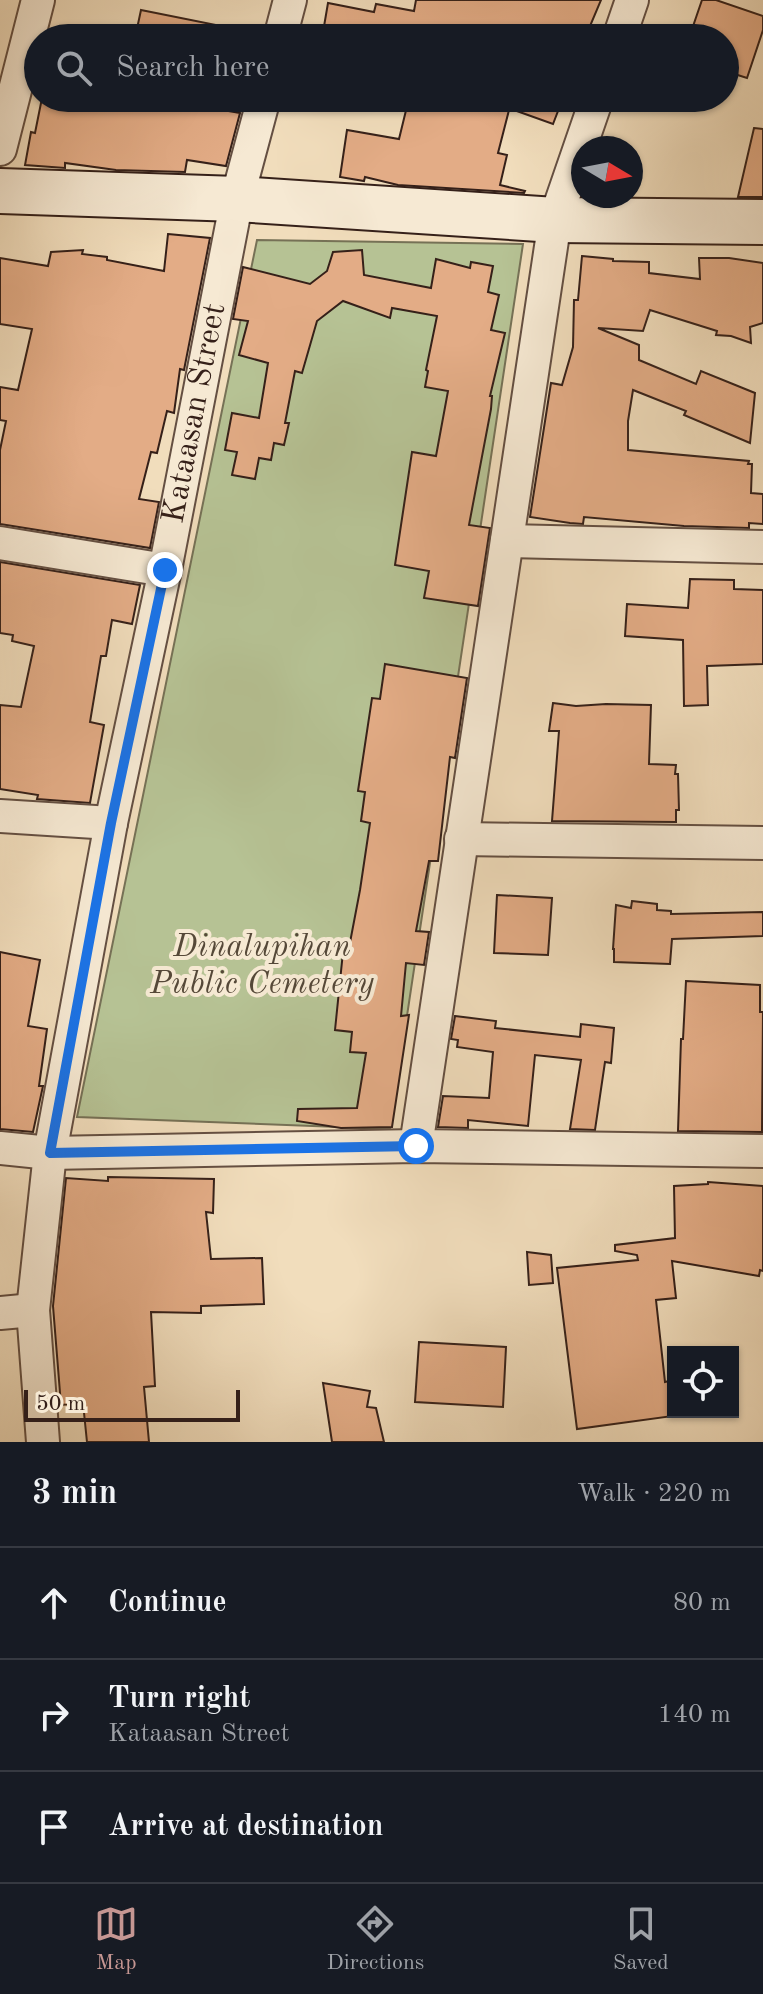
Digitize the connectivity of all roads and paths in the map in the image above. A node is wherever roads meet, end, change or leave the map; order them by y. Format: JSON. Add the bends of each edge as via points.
{"nodes":[{"id":1,"x":38,"y":0,"type":"edge"},
{"id":2,"x":290,"y":0,"type":"edge"},
{"id":3,"x":632,"y":0,"type":"edge"},
{"id":4,"x":32,"y":24,"type":"edge"},
{"id":5,"x":284,"y":24,"type":"edge"},
{"id":6,"x":624,"y":24,"type":"edge"},
{"id":7,"x":24,"y":55,"type":"edge"},
{"id":8,"x":260,"y":112,"type":"edge"},
{"id":9,"x":592,"y":112,"type":"edge"},
{"id":10,"x":0,"y":149,"type":"edge"},
{"id":11,"x":0,"y":191,"type":"edge"},
{"id":12,"x":237,"y":199,"type":"junction"},
{"id":13,"x":555,"y":220,"type":"junction"},
{"id":14,"x":763,"y":222,"type":"edge"},
{"id":15,"x":507,"y":541,"type":"junction"},
{"id":16,"x":0,"y":543,"type":"edge"},
{"id":17,"x":763,"y":547,"type":"edge"},
{"id":18,"x":165,"y":570,"type":"junction"},
{"id":19,"x":0,"y":816,"type":"edge"},
{"id":20,"x":111,"y":823,"type":"junction"},
{"id":21,"x":461,"y":839,"type":"junction"},
{"id":22,"x":763,"y":843,"type":"edge"},
{"id":23,"x":416,"y":1146,"type":"junction"},
{"id":24,"x":0,"y":1148,"type":"edge"},
{"id":25,"x":763,"y":1151,"type":"edge"},
{"id":26,"x":50,"y":1153,"type":"junction"},
{"id":27,"x":33,"y":1310,"type":"junction"},
{"id":28,"x":0,"y":1313,"type":"edge"},
{"id":29,"x":43,"y":1442,"type":"edge"}],
"edges":[{"from":1,"to":4,"type":"street"},
{"from":2,"to":5,"type":"street"},
{"from":3,"to":6,"type":"street"},
{"from":7,"to":10,"type":"street"},
{"from":8,"to":12,"type":"street","name":"Kataasan Street"},
{"from":9,"to":13,"type":"street"},
{"from":11,"to":12,"type":"main road"},
{"from":12,"to":13,"type":"main road"},
{"from":12,"to":18,"type":"street","name":"Kataasan Street"},
{"from":13,"to":14,"type":"main road"},
{"from":13,"to":15,"type":"street"},
{"from":15,"to":17,"type":"street"},
{"from":15,"to":21,"type":"street"},
{"from":16,"to":18,"type":"street"},
{"from":18,"to":20,"type":"street","name":"Kataasan Street"},
{"from":19,"to":20,"type":"street"},
{"from":20,"to":26,"type":"street","name":"Kataasan Street"},
{"from":21,"to":22,"type":"street"},
{"from":21,"to":23,"type":"street"},
{"from":23,"to":25,"type":"street"},
{"from":23,"to":26,"type":"street"},
{"from":24,"to":26,"type":"street"},
{"from":26,"to":27,"type":"street","name":"Kataasan Street"},
{"from":27,"to":28,"type":"street"},
{"from":27,"to":29,"type":"street","name":"Kataasan Street"}]}
